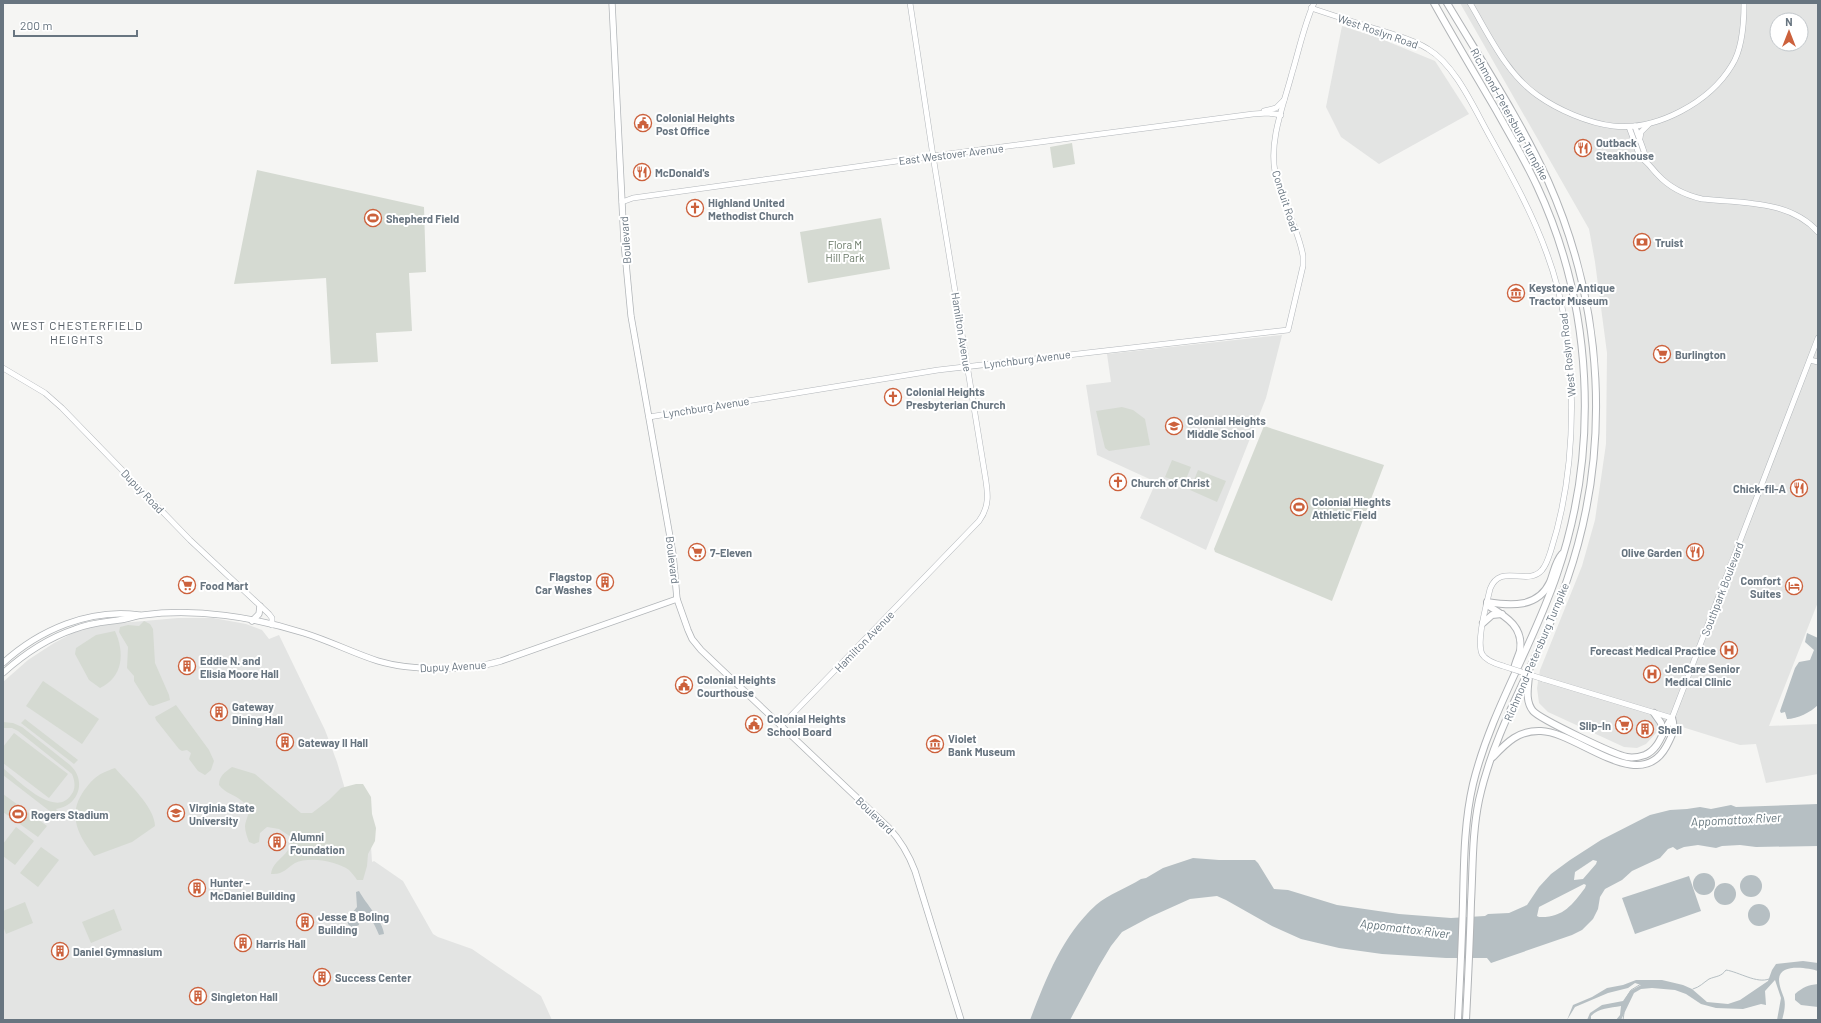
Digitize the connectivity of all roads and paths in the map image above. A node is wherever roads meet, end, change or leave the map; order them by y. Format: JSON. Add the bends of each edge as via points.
{"nodes":[{"id":1,"x":612,"y":3,"type":"edge"},
{"id":2,"x":910,"y":3,"type":"edge"},
{"id":3,"x":1434,"y":3,"type":"edge"},
{"id":4,"x":1447,"y":3,"type":"edge"},
{"id":5,"x":1470,"y":3,"type":"edge"},
{"id":6,"x":1744,"y":3,"type":"edge"},
{"id":7,"x":1312,"y":6,"type":"edge"},
{"id":8,"x":1286,"y":97,"type":"junction"},
{"id":9,"x":1253,"y":114,"type":"junction"},
{"id":10,"x":1281,"y":115,"type":"junction"},
{"id":11,"x":1652,"y":122,"type":"junction"},
{"id":12,"x":1632,"y":126,"type":"junction"},
{"id":13,"x":1640,"y":144,"type":"junction"},
{"id":14,"x":932,"y":156,"type":"junction"},
{"id":15,"x":1646,"y":161,"type":"junction"},
{"id":16,"x":622,"y":202,"type":"junction"},
{"id":17,"x":1818,"y":232,"type":"edge"},
{"id":18,"x":1288,"y":330,"type":"joint"},
{"id":19,"x":1818,"y":338,"type":"edge"},
{"id":20,"x":1810,"y":360,"type":"junction"},
{"id":21,"x":1818,"y":362,"type":"edge"},
{"id":22,"x":968,"y":366,"type":"junction"},
{"id":23,"x":3,"y":368,"type":"edge"},
{"id":24,"x":649,"y":417,"type":"junction"},
{"id":25,"x":1564,"y":551,"type":"junction"},
{"id":26,"x":678,"y":599,"type":"junction"},
{"id":27,"x":1487,"y":604,"type":"junction"},
{"id":28,"x":260,"y":606,"type":"junction"},
{"id":29,"x":1502,"y":614,"type":"junction"},
{"id":30,"x":143,"y":615,"type":"junction"},
{"id":31,"x":252,"y":621,"type":"junction"},
{"id":32,"x":1483,"y":623,"type":"junction"},
{"id":33,"x":272,"y":625,"type":"junction"},
{"id":34,"x":3,"y":662,"type":"edge"},
{"id":35,"x":1529,"y":670,"type":"junction"},
{"id":36,"x":3,"y":673,"type":"edge"},
{"id":37,"x":1510,"y":682,"type":"junction"},
{"id":38,"x":1654,"y":713,"type":"junction"},
{"id":39,"x":1672,"y":718,"type":"junction"},
{"id":40,"x":782,"y":725,"type":"junction"},
{"id":41,"x":1662,"y":736,"type":"junction"},
{"id":42,"x":1491,"y":759,"type":"junction"},
{"id":43,"x":961,"y":1020,"type":"edge"},
{"id":44,"x":1458,"y":1020,"type":"edge"},
{"id":45,"x":1466,"y":1020,"type":"edge"}],
"edges":[{"from":1,"to":16,"type":"main road","name":"Boulevard"},
{"from":2,"to":14,"type":"street","name":"Hamilton Avenue"},
{"from":3,"to":25,"type":"highway","name":"Richmond-Petersburg Turnpike","via":[[1525,161],[1548,212],[1566,266],[1578,324],[1585,404],[1578,492]]},
{"from":4,"to":35,"type":"highway","name":"Richmond-Petersburg Turnpike","via":[[1533,152],[1559,208],[1579,271],[1593,354],[1596,413],[1590,494],[1568,577]]},
{"from":5,"to":12,"type":"street","via":[[1506,64],[1533,92],[1556,106],[1593,122]]},
{"from":6,"to":11,"type":"street","via":[[1740,48],[1733,65],[1724,77],[1707,94],[1679,112]]},
{"from":7,"to":8,"type":"street","name":"Conduit Road"},
{"from":7,"to":27,"type":"street","name":"West Roslyn Road","via":[[1428,48],[1447,64],[1523,196],[1548,256],[1562,309],[1571,372],[1572,425],[1567,473],[1558,523],[1545,566],[1532,576],[1506,575],[1497,579],[1492,585]]},
{"from":8,"to":9,"type":"street","via":[[1276,108]]},
{"from":8,"to":10,"type":"street","name":"Conduit Road"},
{"from":9,"to":10,"type":"street","name":"East Westover Avenue"},
{"from":9,"to":14,"type":"street","name":"East Westover Avenue"},
{"from":10,"to":18,"type":"street","name":"Conduit Road","via":[[1274,148],[1275,172],[1303,256]]},
{"from":11,"to":12,"type":"street"},
{"from":11,"to":13,"type":"street","via":[[1642,132]]},
{"from":12,"to":13,"type":"street"},
{"from":12,"to":15,"type":"street","via":[[1640,157]]},
{"from":13,"to":15,"type":"street","via":[[1647,156]]},
{"from":14,"to":16,"type":"street","name":"East Westover Avenue","via":[[646,196]]},
{"from":14,"to":22,"type":"street","name":"Hamilton Avenue"},
{"from":15,"to":17,"type":"street","via":[[1666,183],[1683,193],[1784,209],[1801,217]]},
{"from":16,"to":24,"type":"main road","name":"Boulevard","via":[[631,316]]},
{"from":18,"to":22,"type":"street","name":"Lynchburg Avenue"},
{"from":19,"to":20,"type":"street","name":"Southpark Boulevard"},
{"from":20,"to":21,"type":"street"},
{"from":20,"to":39,"type":"street","name":"Southpark Boulevard"},
{"from":22,"to":24,"type":"street","name":"Lynchburg Avenue"},
{"from":22,"to":40,"type":"street","name":"Hamilton Avenue","via":[[988,491],[983,516]]},
{"from":23,"to":28,"type":"street","name":"Dupuy Road","via":[[52,399],[190,540]]},
{"from":24,"to":26,"type":"main road","name":"Boulevard","via":[[673,554]]},
{"from":25,"to":27,"type":"highway","via":[[1557,560],[1546,589],[1534,600],[1514,606]]},
{"from":25,"to":37,"type":"highway","name":"Richmond-Petersburg Turnpike","via":[[1542,616]]},
{"from":26,"to":33,"type":"main road","name":"Dupuy Avenue","via":[[500,661],[470,667],[425,668],[392,665],[305,633]]},
{"from":26,"to":40,"type":"main road","name":"Boulevard","via":[[688,630],[699,647]]},
{"from":27,"to":29,"type":"highway"},
{"from":27,"to":32,"type":"street","name":"West Roslyn Road"},
{"from":28,"to":31,"type":"main road","via":[[259,614]]},
{"from":28,"to":33,"type":"street","name":"Dupuy Road","via":[[271,616]]},
{"from":29,"to":32,"type":"highway","via":[[1492,615]]},
{"from":29,"to":37,"type":"highway","via":[[1513,622],[1520,637],[1519,654]]},
{"from":30,"to":31,"type":"main road","name":"Dupuy Avenue","via":[[202,614]]},
{"from":30,"to":34,"type":"main road","via":[[108,613],[72,621],[31,642]]},
{"from":30,"to":36,"type":"main road","via":[[92,624],[63,633],[30,652]]},
{"from":31,"to":33,"type":"main road","name":"Dupuy Avenue"},
{"from":32,"to":38,"type":"street","name":"West Roslyn Road","bridge":true,"via":[[1480,642],[1482,654],[1490,661]]},
{"from":35,"to":41,"type":"highway","via":[[1527,694],[1530,705],[1536,714],[1549,722],[1629,757],[1649,753]]},
{"from":35,"to":42,"type":"highway","name":"Richmond-Petersburg Turnpike"},
{"from":37,"to":44,"type":"highway","name":"Richmond-Petersburg Turnpike","via":[[1488,734],[1473,785],[1464,845]]},
{"from":38,"to":39,"type":"street"},
{"from":38,"to":41,"type":"highway","via":[[1662,723]]},
{"from":39,"to":41,"type":"highway"},
{"from":39,"to":42,"type":"highway","via":[[1674,728],[1666,746],[1653,760],[1643,764],[1618,762],[1559,735],[1544,731],[1518,735]]},
{"from":40,"to":43,"type":"main road","name":"Boulevard","via":[[889,828],[908,852]]},
{"from":42,"to":45,"type":"highway","name":"Richmond-Petersburg Turnpike","via":[[1474,829]]}]}
